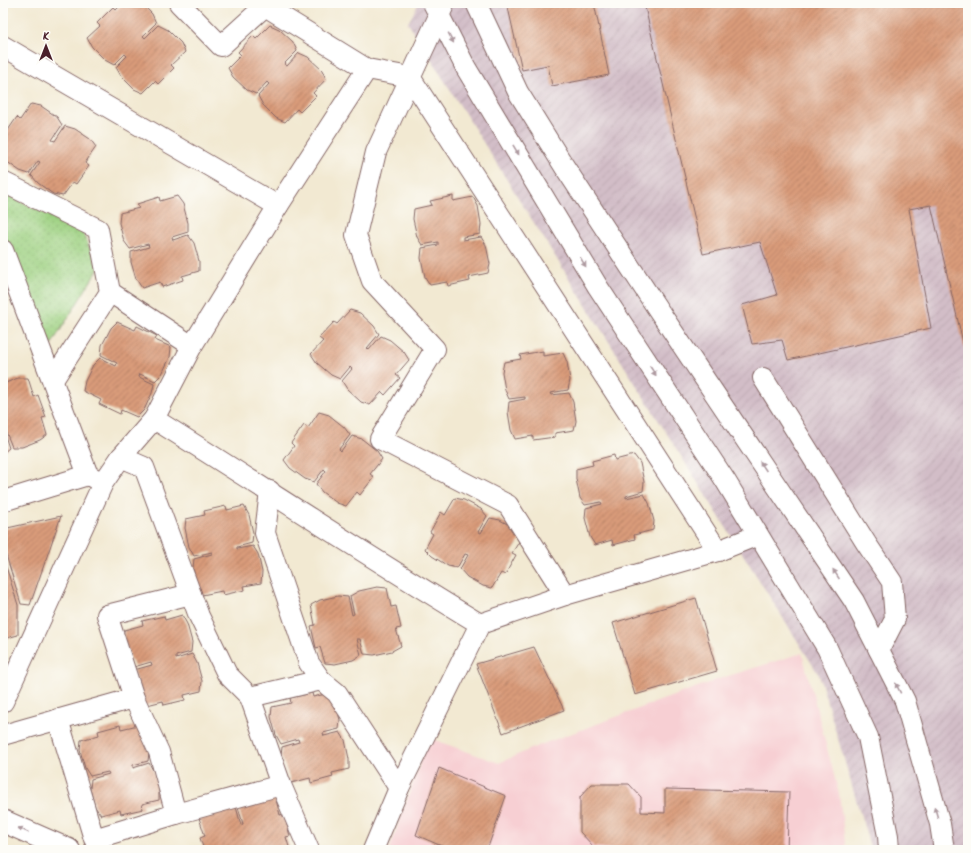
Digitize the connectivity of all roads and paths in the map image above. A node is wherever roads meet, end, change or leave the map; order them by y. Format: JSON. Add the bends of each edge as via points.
{"nodes":[{"id":1,"x":179,"y":3,"type":"edge"},
{"id":2,"x":476,"y":3,"type":"edge"},
{"id":3,"x":439,"y":7,"type":"edge"},
{"id":4,"x":3,"y":46,"type":"edge"},
{"id":5,"x":367,"y":69,"type":"junction"},
{"id":6,"x":410,"y":77,"type":"junction"},
{"id":7,"x":3,"y":182,"type":"edge"},
{"id":8,"x":278,"y":206,"type":"junction"},
{"id":9,"x":3,"y":250,"type":"edge"},
{"id":10,"x":110,"y":292,"type":"junction"},
{"id":11,"x":192,"y":346,"type":"junction"},
{"id":12,"x":763,"y":378,"type":"dead end"},
{"id":13,"x":53,"y":380,"type":"junction"},
{"id":14,"x":154,"y":420,"type":"junction"},
{"id":15,"x":121,"y":458,"type":"junction"},
{"id":16,"x":96,"y":479,"type":"junction"},
{"id":17,"x":270,"y":491,"type":"junction"},
{"id":18,"x":3,"y":501,"type":"edge"},
{"id":19,"x":758,"y":535,"type":"junction"},
{"id":20,"x":718,"y":551,"type":"junction"},
{"id":21,"x":191,"y":594,"type":"junction"},
{"id":22,"x":565,"y":595,"type":"junction"},
{"id":23,"x":480,"y":624,"type":"junction"},
{"id":24,"x":879,"y":650,"type":"junction"},
{"id":25,"x":322,"y":680,"type":"junction"},
{"id":26,"x":250,"y":697,"type":"junction"},
{"id":27,"x":134,"y":698,"type":"junction"},
{"id":28,"x":3,"y":702,"type":"edge"},
{"id":29,"x":58,"y":718,"type":"junction"},
{"id":30,"x":3,"y":735,"type":"edge"},
{"id":31,"x":281,"y":785,"type":"junction"},
{"id":32,"x":399,"y":788,"type":"junction"},
{"id":33,"x":176,"y":814,"type":"junction"},
{"id":34,"x":3,"y":821,"type":"edge"},
{"id":35,"x":69,"y":850,"type":"edge"},
{"id":36,"x":309,"y":850,"type":"edge"},
{"id":37,"x":373,"y":850,"type":"edge"},
{"id":38,"x":889,"y":850,"type":"edge"},
{"id":39,"x":944,"y":850,"type":"edge"}],
"edges":[{"from":1,"to":5,"type":"street","via":[[221,46],[265,6]]},
{"from":24,"to":2,"type":"street","one_way":true,"via":[[854,601],[564,166],[518,92]]},
{"from":3,"to":6,"type":"street"},
{"from":3,"to":19,"type":"street","one_way":true,"via":[[466,68],[598,287],[725,480]]},
{"from":4,"to":8,"type":"street"},
{"from":5,"to":6,"type":"street"},
{"from":5,"to":8,"type":"street"},
{"from":6,"to":20,"type":"street"},
{"from":6,"to":22,"type":"street","via":[[376,152],[356,235],[372,281],[434,349],[380,439],[508,505]]},
{"from":7,"to":10,"type":"street","via":[[98,229]]},
{"from":8,"to":11,"type":"street"},
{"from":9,"to":13,"type":"street"},
{"from":10,"to":11,"type":"street"},
{"from":10,"to":13,"type":"street"},
{"from":11,"to":14,"type":"street"},
{"from":12,"to":24,"type":"street","via":[[892,582],[895,619]]},
{"from":13,"to":16,"type":"street"},
{"from":14,"to":15,"type":"street"},
{"from":14,"to":17,"type":"street"},
{"from":15,"to":16,"type":"street"},
{"from":15,"to":21,"type":"street","via":[[144,467]]},
{"from":16,"to":18,"type":"street"},
{"from":16,"to":28,"type":"street"},
{"from":17,"to":23,"type":"street","via":[[379,563]]},
{"from":17,"to":25,"type":"street","via":[[265,533],[309,663]]},
{"from":19,"to":20,"type":"street"},
{"from":19,"to":38,"type":"street","via":[[827,648],[868,737]]},
{"from":20,"to":22,"type":"street"},
{"from":21,"to":26,"type":"street","via":[[198,616],[227,674]]},
{"from":21,"to":27,"type":"street","via":[[107,615]]},
{"from":22,"to":23,"type":"street"},
{"from":23,"to":32,"type":"street"},
{"from":39,"to":24,"type":"street","one_way":true,"via":[[940,824],[905,701]]},
{"from":25,"to":26,"type":"street"},
{"from":25,"to":32,"type":"street","via":[[337,693]]},
{"from":26,"to":31,"type":"street"},
{"from":27,"to":29,"type":"street"},
{"from":27,"to":33,"type":"street","via":[[159,752]]},
{"from":29,"to":30,"type":"street"},
{"from":29,"to":33,"type":"street","via":[[94,839]]},
{"from":31,"to":33,"type":"street"},
{"from":31,"to":36,"type":"street"},
{"from":32,"to":37,"type":"street"},
{"from":35,"to":34,"type":"main road","one_way":true}]}
